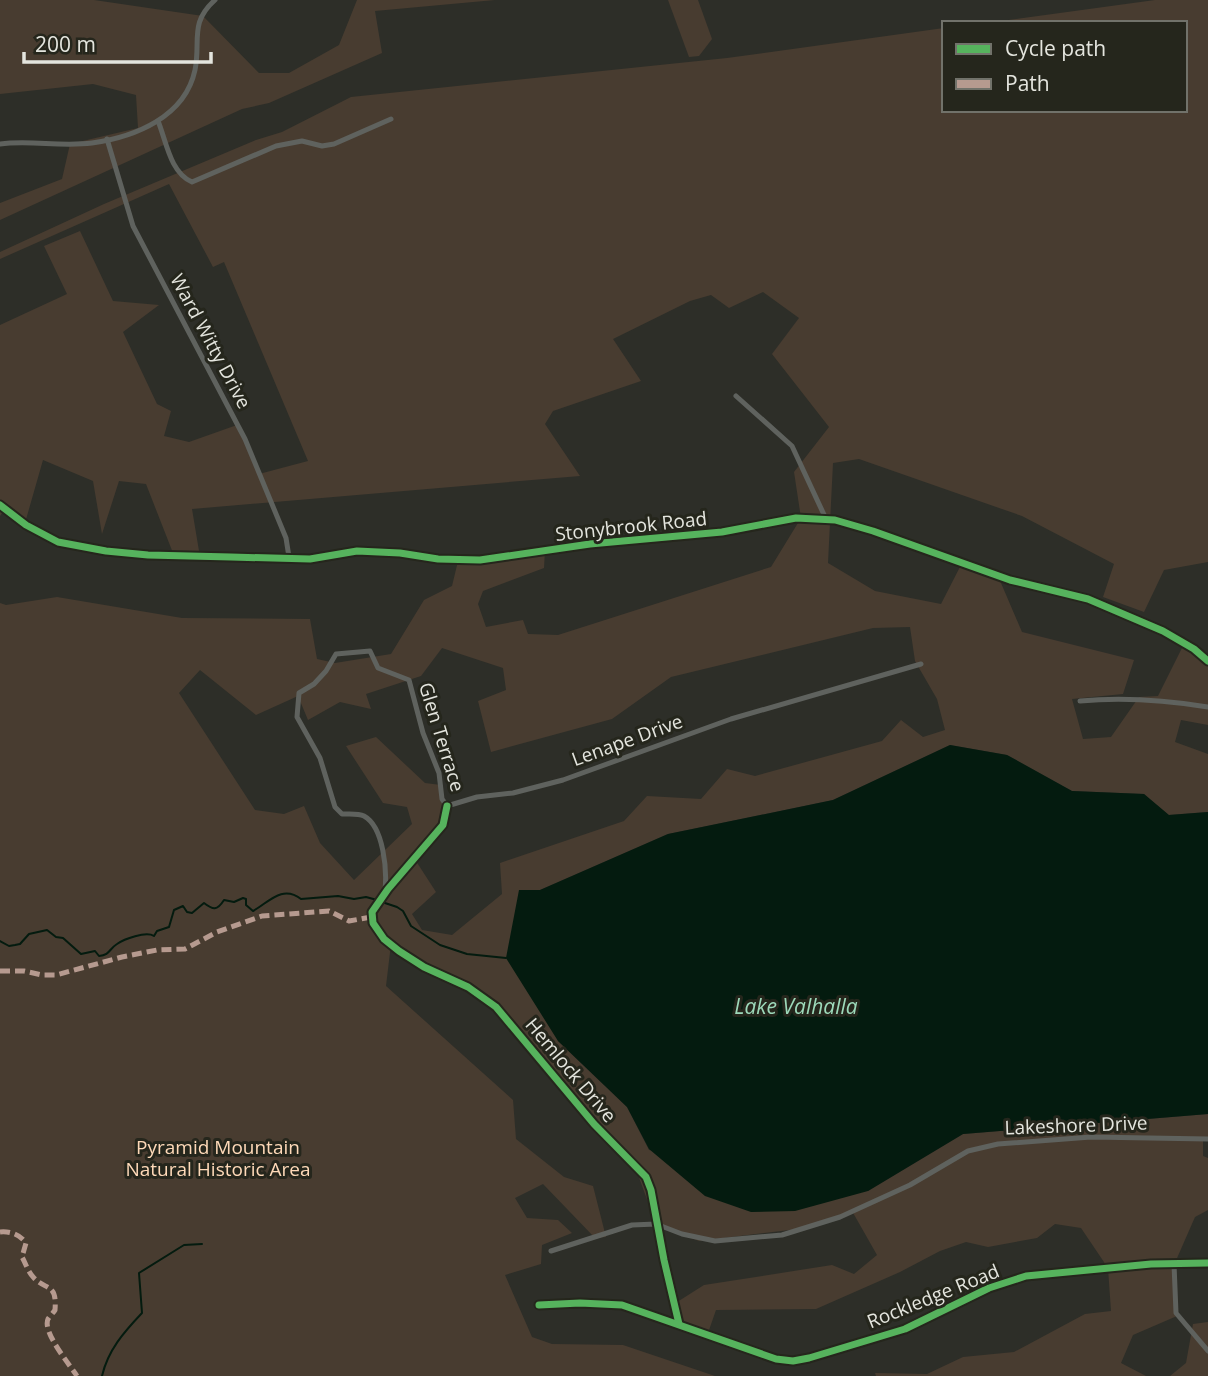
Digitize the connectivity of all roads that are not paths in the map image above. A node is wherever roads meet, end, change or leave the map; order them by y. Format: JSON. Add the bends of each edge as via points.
{"nodes":[{"id":1,"x":215,"y":0,"type":"edge"},
{"id":2,"x":391,"y":119,"type":"dead end"},
{"id":3,"x":158,"y":121,"type":"junction"},
{"id":4,"x":107,"y":139,"type":"junction"},
{"id":5,"x":0,"y":144,"type":"edge"},
{"id":6,"x":736,"y":396,"type":"dead end"},
{"id":7,"x":0,"y":505,"type":"edge"},
{"id":8,"x":826,"y":519,"type":"junction"},
{"id":9,"x":289,"y":557,"type":"junction"},
{"id":10,"x":1208,"y":661,"type":"edge"},
{"id":11,"x":921,"y":664,"type":"dead end"},
{"id":12,"x":1080,"y":701,"type":"dead end"},
{"id":13,"x":1208,"y":707,"type":"edge"},
{"id":14,"x":447,"y":806,"type":"junction"},
{"id":15,"x":384,"y":894,"type":"junction"},
{"id":16,"x":1208,"y":1139,"type":"edge"},
{"id":17,"x":656,"y":1224,"type":"junction"},
{"id":18,"x":551,"y":1251,"type":"dead end"},
{"id":19,"x":1208,"y":1263,"type":"edge"},
{"id":20,"x":1174,"y":1264,"type":"junction"},
{"id":21,"x":539,"y":1305,"type":"dead end"},
{"id":22,"x":679,"y":1324,"type":"junction"},
{"id":23,"x":1208,"y":1351,"type":"edge"}],
"edges":[{"from":1,"to":3,"type":"street","via":[[198,23],[191,82],[177,106]]},
{"from":2,"to":3,"type":"street","via":[[334,144],[302,141],[276,146],[192,181],[167,150]]},
{"from":3,"to":4,"type":"street"},
{"from":4,"to":5,"type":"street"},
{"from":4,"to":9,"type":"street","name":"Ward Witty Drive","via":[[133,226],[244,438],[286,538]]},
{"from":6,"to":8,"type":"street","via":[[792,446]]},
{"from":7,"to":9,"type":"street","name":"Stonybrook Road","via":[[58,542],[98,550]]},
{"from":8,"to":9,"type":"street","name":"Stonybrook Road","via":[[796,518],[698,535],[580,545],[480,560],[356,551],[310,559]]},
{"from":8,"to":10,"type":"street","name":"Stonybrook Road","via":[[862,527],[1010,580],[1088,599],[1163,631]]},
{"from":11,"to":14,"type":"street","name":"Lenape Drive","via":[[731,719],[563,780]]},
{"from":12,"to":13,"type":"street","via":[[1160,700]]},
{"from":14,"to":15,"type":"street","via":[[443,825]]},
{"from":14,"to":15,"type":"street","name":"Glen Terrace","via":[[410,680],[378,668],[370,651],[336,653],[314,684],[299,693],[297,717],[320,758],[335,807],[342,814],[367,817],[375,829],[385,861]]},
{"from":15,"to":17,"type":"street","name":"Hemlock Drive","via":[[372,912],[376,929],[398,951],[468,987],[506,1017],[594,1124],[646,1177]]},
{"from":16,"to":17,"type":"street","name":"Lakeshore Drive","via":[[1091,1137],[985,1146],[881,1199],[782,1235],[715,1241]]},
{"from":17,"to":18,"type":"street","name":"Lakeshore Drive","via":[[632,1225]]},
{"from":17,"to":22,"type":"street","name":"Hemlock Drive"},
{"from":19,"to":20,"type":"street","name":"Rockledge Road"},
{"from":20,"to":22,"type":"street","name":"Rockledge Road","via":[[1026,1276],[989,1288],[905,1329],[801,1360],[776,1359]]},
{"from":20,"to":23,"type":"street","via":[[1176,1313]]},
{"from":21,"to":22,"type":"street","name":"Rockledge Road","via":[[622,1305]]}]}
